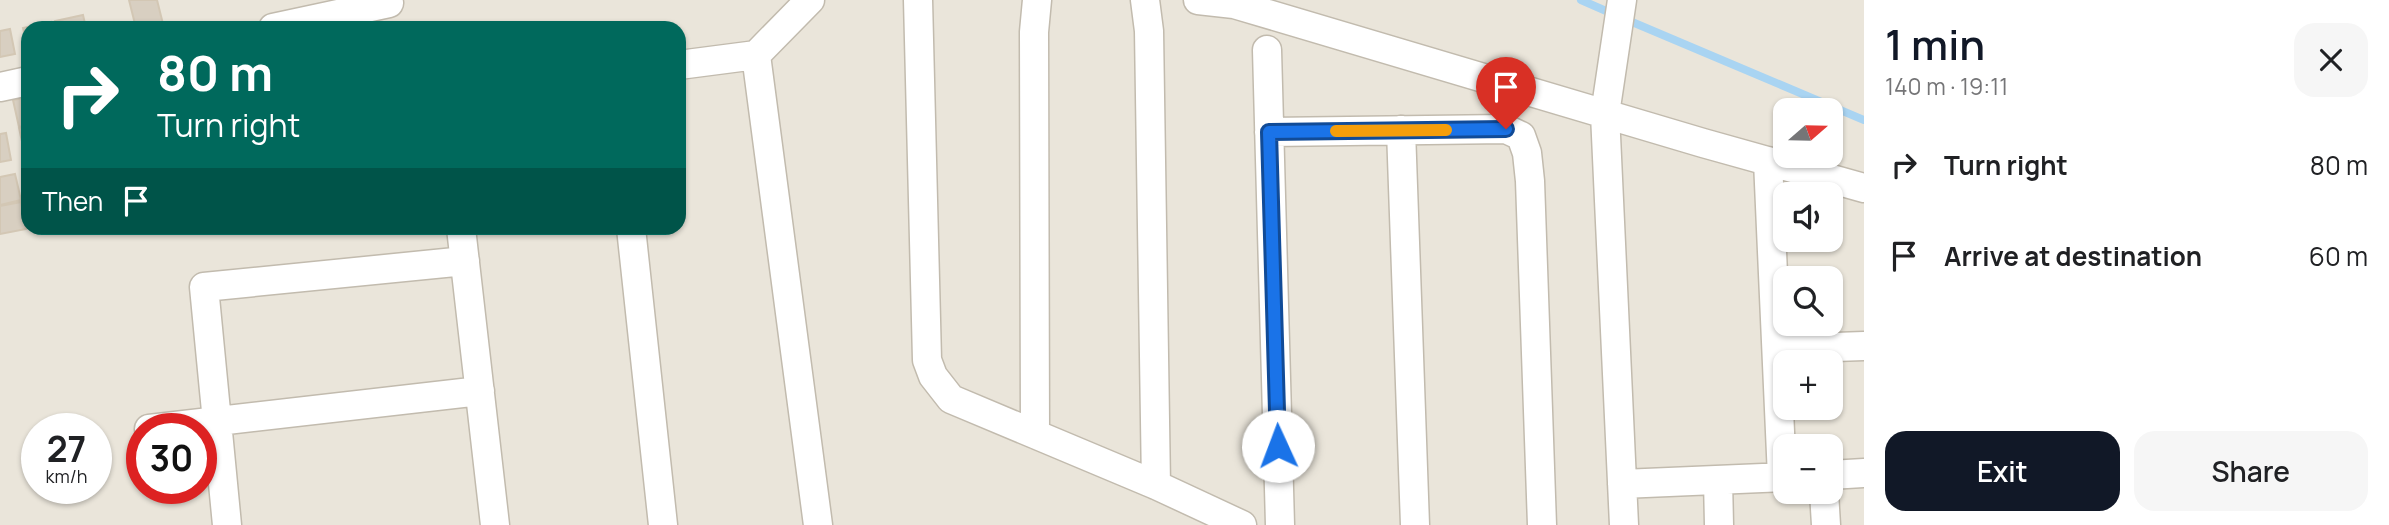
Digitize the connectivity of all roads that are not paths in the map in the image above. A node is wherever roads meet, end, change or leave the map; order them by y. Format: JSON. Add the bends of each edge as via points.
{"nodes":[{"id":1,"x":810,"y":0,"type":"edge"},
{"id":2,"x":918,"y":0,"type":"edge"},
{"id":3,"x":1037,"y":0,"type":"edge"},
{"id":4,"x":1145,"y":0,"type":"edge"},
{"id":5,"x":1198,"y":0,"type":"edge"},
{"id":6,"x":1622,"y":0,"type":"edge"},
{"id":7,"x":389,"y":3,"type":"dead end"},
{"id":8,"x":305,"y":21,"type":"edge"},
{"id":9,"x":1267,"y":50,"type":"dead end"},
{"id":10,"x":756,"y":55,"type":"junction"},
{"id":11,"x":686,"y":64,"type":"edge"},
{"id":12,"x":21,"y":82,"type":"edge"},
{"id":13,"x":0,"y":87,"type":"edge"},
{"id":14,"x":1605,"y":114,"type":"junction"},
{"id":15,"x":1401,"y":130,"type":"junction"},
{"id":16,"x":1269,"y":132,"type":"junction"},
{"id":17,"x":1768,"y":162,"type":"junction"},
{"id":18,"x":1864,"y":188,"type":"edge"},
{"id":19,"x":462,"y":235,"type":"edge"},
{"id":20,"x":632,"y":235,"type":"edge"},
{"id":21,"x":465,"y":261,"type":"junction"},
{"id":22,"x":1864,"y":346,"type":"edge"},
{"id":23,"x":1778,"y":349,"type":"junction"},
{"id":24,"x":480,"y":391,"type":"junction"},
{"id":25,"x":216,"y":413,"type":"edge"},
{"id":26,"x":217,"y":421,"type":"joint"},
{"id":27,"x":1035,"y":434,"type":"junction"},
{"id":28,"x":1782,"y":434,"type":"edge"},
{"id":29,"x":1864,"y":473,"type":"edge"},
{"id":30,"x":1843,"y":474,"type":"edge"},
{"id":31,"x":1773,"y":478,"type":"edge"},
{"id":32,"x":1718,"y":480,"type":"junction"},
{"id":33,"x":1622,"y":484,"type":"junction"},
{"id":34,"x":1156,"y":485,"type":"junction"},
{"id":35,"x":1825,"y":504,"type":"edge"},
{"id":36,"x":227,"y":525,"type":"edge"},
{"id":37,"x":495,"y":525,"type":"edge"},
{"id":38,"x":663,"y":525,"type":"edge"},
{"id":39,"x":818,"y":525,"type":"edge"},
{"id":40,"x":1242,"y":525,"type":"edge"},
{"id":41,"x":1280,"y":525,"type":"edge"},
{"id":42,"x":1415,"y":525,"type":"edge"},
{"id":43,"x":1542,"y":525,"type":"edge"},
{"id":44,"x":1624,"y":525,"type":"edge"},
{"id":45,"x":1719,"y":525,"type":"edge"},
{"id":46,"x":1826,"y":525,"type":"edge"}],
"edges":[{"from":1,"to":10,"type":"street"},
{"from":2,"to":27,"type":"street","via":[[927,360],[951,399]]},
{"from":3,"to":27,"type":"street"},
{"from":4,"to":34,"type":"street"},
{"from":5,"to":14,"type":"street","via":[[1234,4]]},
{"from":6,"to":14,"type":"street"},
{"from":7,"to":8,"type":"street"},
{"from":9,"to":16,"type":"street"},
{"from":10,"to":11,"type":"street"},
{"from":10,"to":39,"type":"street"},
{"from":12,"to":13,"type":"street"},
{"from":14,"to":17,"type":"street"},
{"from":14,"to":33,"type":"street"},
{"from":15,"to":16,"type":"street"},
{"from":15,"to":42,"type":"street"},
{"from":15,"to":43,"type":"street","via":[[1506,129],[1521,136],[1530,181]]},
{"from":16,"to":41,"type":"street"},
{"from":17,"to":18,"type":"street"},
{"from":17,"to":23,"type":"street"},
{"from":19,"to":21,"type":"street"},
{"from":20,"to":38,"type":"street"},
{"from":21,"to":24,"type":"street"},
{"from":21,"to":25,"type":"street","via":[[204,287]]},
{"from":22,"to":23,"type":"street"},
{"from":23,"to":28,"type":"street"},
{"from":24,"to":26,"type":"street"},
{"from":24,"to":37,"type":"street"},
{"from":26,"to":36,"type":"street"},
{"from":27,"to":34,"type":"street"},
{"from":29,"to":30,"type":"street"},
{"from":31,"to":32,"type":"street"},
{"from":32,"to":33,"type":"street"},
{"from":32,"to":45,"type":"street"},
{"from":33,"to":44,"type":"street"},
{"from":34,"to":40,"type":"street"},
{"from":35,"to":46,"type":"street"}]}
